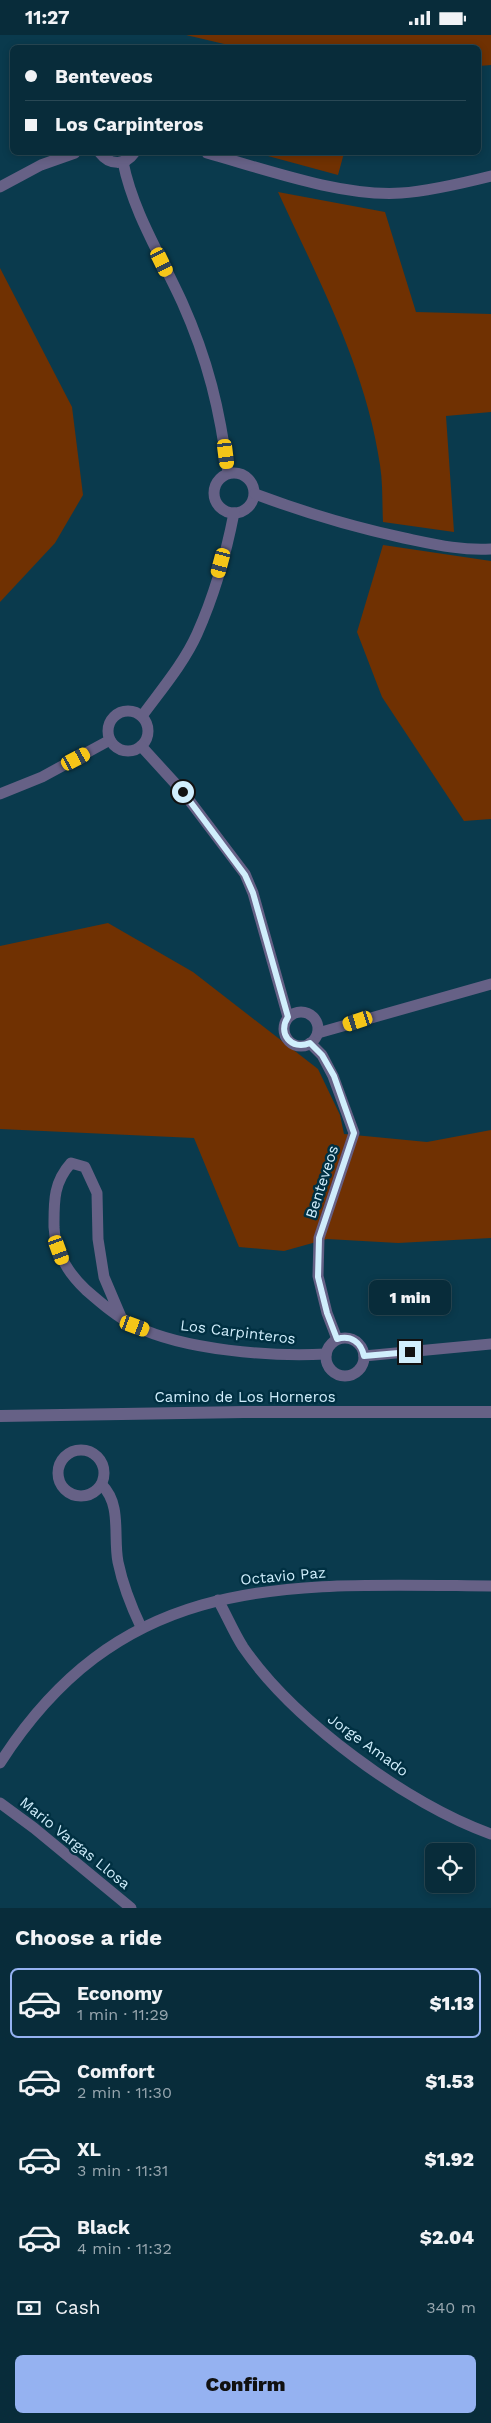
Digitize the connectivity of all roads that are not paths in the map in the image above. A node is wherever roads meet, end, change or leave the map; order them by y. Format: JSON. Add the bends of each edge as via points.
{"nodes":[{"id":1,"x":69,"y":155,"type":"edge"},
{"id":2,"x":102,"y":155,"type":"edge"},
{"id":3,"x":132,"y":155,"type":"edge"},
{"id":4,"x":215,"y":155,"type":"edge"},
{"id":5,"x":123,"y":162,"type":"junction"},
{"id":6,"x":491,"y":176,"type":"edge"},
{"id":7,"x":0,"y":187,"type":"edge"},
{"id":8,"x":228,"y":473,"type":"junction"},
{"id":9,"x":254,"y":494,"type":"junction"},
{"id":10,"x":234,"y":513,"type":"junction"},
{"id":11,"x":491,"y":549,"type":"edge"},
{"id":12,"x":142,"y":715,"type":"junction"},
{"id":13,"x":110,"y":740,"type":"junction"},
{"id":14,"x":141,"y":746,"type":"junction"},
{"id":15,"x":0,"y":794,"type":"edge"},
{"id":16,"x":491,"y":984,"type":"edge"},
{"id":17,"x":288,"y":1017,"type":"junction"},
{"id":18,"x":318,"y":1033,"type":"junction"},
{"id":19,"x":310,"y":1043,"type":"junction"},
{"id":20,"x":120,"y":1317,"type":"junction"},
{"id":21,"x":337,"y":1339,"type":"junction"},
{"id":22,"x":491,"y":1344,"type":"edge"},
{"id":23,"x":326,"y":1354,"type":"junction"},
{"id":24,"x":364,"y":1356,"type":"junction"},
{"id":25,"x":491,"y":1413,"type":"edge"},
{"id":26,"x":0,"y":1416,"type":"edge"},
{"id":27,"x":102,"y":1485,"type":"junction"},
{"id":28,"x":491,"y":1586,"type":"edge"},
{"id":29,"x":218,"y":1600,"type":"junction"},
{"id":30,"x":141,"y":1627,"type":"junction"},
{"id":31,"x":0,"y":1763,"type":"edge"},
{"id":32,"x":0,"y":1803,"type":"edge"},
{"id":33,"x":491,"y":1834,"type":"edge"},
{"id":34,"x":131,"y":1908,"type":"edge"}],
"edges":[{"from":1,"to":7,"type":"street","via":[[41,165]]},
{"from":2,"to":5,"type":"street","via":[[110,161]]},
{"from":3,"to":5,"type":"street"},
{"from":4,"to":6,"type":"street","via":[[328,185],[368,192],[401,193]]},
{"from":5,"to":8,"type":"street","via":[[142,219],[205,358],[221,417]]},
{"from":8,"to":9,"type":"street","via":[[242,473],[247,477],[254,487]]},
{"from":8,"to":10,"type":"street","via":[[222,475],[215,485],[214,498],[222,509]]},
{"from":9,"to":10,"type":"street","via":[[245,510]]},
{"from":9,"to":11,"type":"street","via":[[379,533],[440,546]]},
{"from":10,"to":12,"type":"street","via":[[217,581],[197,635]]},
{"from":12,"to":13,"type":"street","via":[[130,710],[118,713],[108,728]]},
{"from":12,"to":14,"type":"street","via":[[148,728]]},
{"from":13,"to":14,"type":"street","via":[[124,751]]},
{"from":13,"to":15,"type":"street","via":[[42,777]]},
{"from":14,"to":17,"type":"street","via":[[183,792],[245,875]]},
{"from":16,"to":18,"type":"street"},
{"from":17,"to":18,"type":"street","via":[[298,1011],[309,1013],[317,1022]]},
{"from":17,"to":19,"type":"street","via":[[284,1032],[290,1041],[300,1046]]},
{"from":18,"to":19,"type":"street"},
{"from":19,"to":21,"type":"street","name":"Benteveos","via":[[322,1055],[334,1076],[354,1133],[319,1238],[318,1277]]},
{"from":20,"to":20,"type":"street","name":"Los Carpinteros","via":[[104,1277],[98,1239],[97,1193],[85,1167],[71,1163],[60,1175],[54,1202],[54,1237],[64,1263],[78,1282]]},
{"from":20,"to":23,"type":"street","name":"Los Carpinteros","via":[[135,1326],[184,1343],[286,1356]]},
{"from":21,"to":23,"type":"street"},
{"from":21,"to":24,"type":"street","via":[[355,1340]]},
{"from":22,"to":24,"type":"street"},
{"from":23,"to":24,"type":"street","via":[[328,1366],[344,1376],[360,1368]]},
{"from":25,"to":26,"type":"street","name":"Camino de Los Horneros","via":[[244,1412]]},
{"from":27,"to":27,"type":"street","via":[[105,1470],[98,1456],[84,1449],[68,1453],[59,1465],[59,1481],[68,1493],[90,1495]]},
{"from":27,"to":30,"type":"street","via":[[109,1492],[115,1510],[118,1559],[125,1593]]},
{"from":28,"to":29,"type":"street","name":"Octavio Paz","via":[[311,1587],[247,1593]]},
{"from":29,"to":30,"type":"street","name":"Octavio Paz","via":[[188,1607]]},
{"from":29,"to":33,"type":"street","name":"Jorge Amado","via":[[243,1647],[279,1690],[329,1738],[378,1774],[430,1805]]},
{"from":30,"to":31,"type":"street","name":"Octavio Paz","via":[[92,1658],[59,1687],[20,1731]]},
{"from":32,"to":34,"type":"street","name":"Mario Vargas Llosa","via":[[34,1827]]}]}
